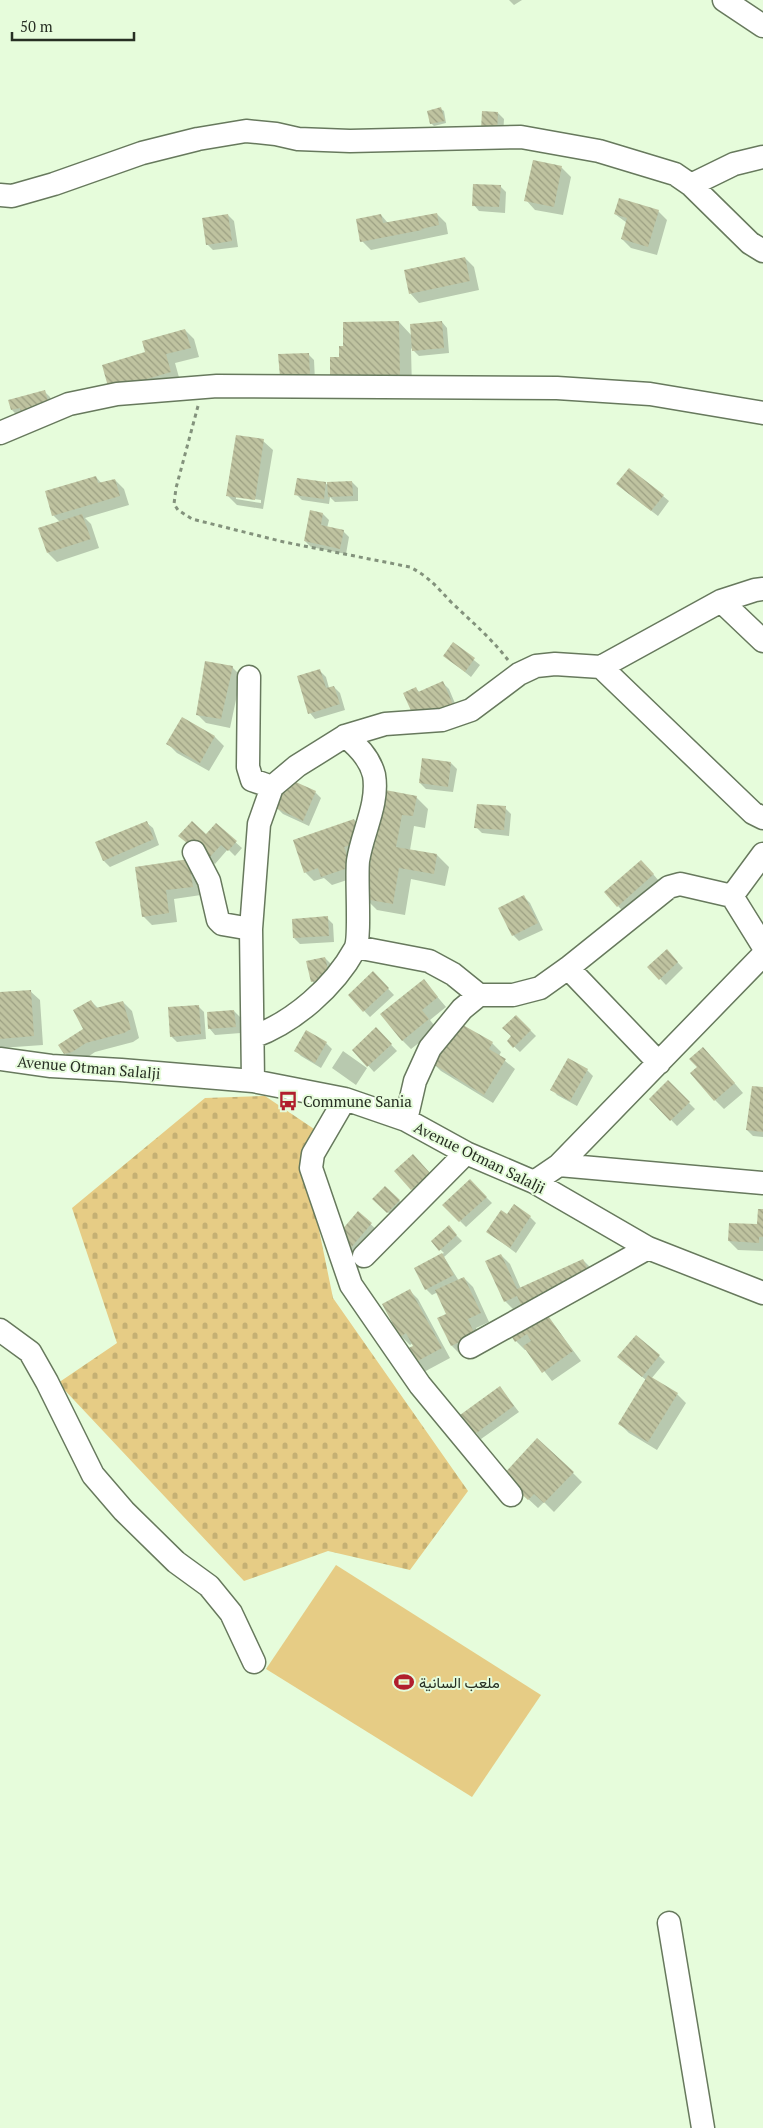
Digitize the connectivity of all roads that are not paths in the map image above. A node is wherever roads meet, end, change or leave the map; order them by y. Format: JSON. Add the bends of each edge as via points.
{"nodes":[{"id":1,"x":724,"y":0,"type":"edge"},
{"id":2,"x":763,"y":26,"type":"edge"},
{"id":3,"x":763,"y":156,"type":"edge"},
{"id":4,"x":691,"y":185,"type":"junction"},
{"id":5,"x":0,"y":195,"type":"edge"},
{"id":6,"x":763,"y":252,"type":"edge"},
{"id":7,"x":763,"y":413,"type":"edge"},
{"id":8,"x":0,"y":433,"type":"edge"},
{"id":9,"x":763,"y":589,"type":"edge"},
{"id":10,"x":721,"y":601,"type":"junction"},
{"id":11,"x":763,"y":640,"type":"edge"},
{"id":12,"x":601,"y":667,"type":"junction"},
{"id":13,"x":249,"y":677,"type":"dead end"},
{"id":14,"x":345,"y":736,"type":"junction"},
{"id":15,"x":272,"y":787,"type":"junction"},
{"id":16,"x":763,"y":818,"type":"edge"},
{"id":17,"x":194,"y":852,"type":"dead end"},
{"id":18,"x":763,"y":854,"type":"edge"},
{"id":19,"x":732,"y":896,"type":"junction"},
{"id":20,"x":251,"y":929,"type":"junction"},
{"id":21,"x":763,"y":946,"type":"edge"},
{"id":22,"x":356,"y":947,"type":"junction"},
{"id":23,"x":763,"y":955,"type":"edge"},
{"id":24,"x":568,"y":968,"type":"junction"},
{"id":25,"x":479,"y":995,"type":"junction"},
{"id":26,"x":253,"y":1037,"type":"junction"},
{"id":27,"x":0,"y":1059,"type":"edge"},
{"id":28,"x":659,"y":1063,"type":"junction"},
{"id":29,"x":253,"y":1082,"type":"junction"},
{"id":30,"x":345,"y":1099,"type":"junction"},
{"id":31,"x":406,"y":1120,"type":"junction"},
{"id":32,"x":466,"y":1153,"type":"junction"},
{"id":33,"x":559,"y":1165,"type":"junction"},
{"id":34,"x":534,"y":1182,"type":"junction"},
{"id":35,"x":763,"y":1183,"type":"edge"},
{"id":36,"x":648,"y":1248,"type":"junction"},
{"id":37,"x":364,"y":1256,"type":"dead end"},
{"id":38,"x":763,"y":1293,"type":"edge"},
{"id":39,"x":0,"y":1330,"type":"edge"},
{"id":40,"x":470,"y":1347,"type":"dead end"},
{"id":41,"x":511,"y":1495,"type":"dead end"},
{"id":42,"x":254,"y":1662,"type":"dead end"},
{"id":43,"x":670,"y":1923,"type":"dead end"},
{"id":44,"x":703,"y":2128,"type":"edge"}],
"edges":[{"from":1,"to":2,"type":"street"},
{"from":3,"to":4,"type":"street","via":[[734,164]]},
{"from":4,"to":5,"type":"street","via":[[675,174],[599,151],[520,137],[350,141],[298,139],[246,131],[142,153],[54,184],[12,196]]},
{"from":4,"to":6,"type":"street"},
{"from":7,"to":8,"type":"street","via":[[650,394],[557,388],[203,387],[117,394],[69,404]]},
{"from":9,"to":10,"type":"street"},
{"from":10,"to":11,"type":"street"},
{"from":10,"to":12,"type":"street"},
{"from":12,"to":14,"type":"street","via":[[536,666],[519,674],[471,710],[442,720],[385,724]]},
{"from":12,"to":16,"type":"street","via":[[753,813]]},
{"from":13,"to":15,"type":"street","via":[[248,767],[252,780]]},
{"from":14,"to":15,"type":"street","via":[[296,766]]},
{"from":14,"to":22,"type":"street","via":[[360,748],[373,773],[376,791],[358,862]]},
{"from":15,"to":20,"type":"street","via":[[259,824]]},
{"from":17,"to":20,"type":"street","via":[[209,881],[218,920],[222,924]]},
{"from":18,"to":19,"type":"street"},
{"from":19,"to":21,"type":"street"},
{"from":19,"to":24,"type":"street","via":[[680,884],[669,887]]},
{"from":20,"to":26,"type":"street"},
{"from":22,"to":25,"type":"street","via":[[429,961],[453,974]]},
{"from":22,"to":26,"type":"street","via":[[323,992],[278,1026]]},
{"from":23,"to":28,"type":"street"},
{"from":24,"to":25,"type":"street","via":[[540,988],[513,995]]},
{"from":24,"to":28,"type":"street"},
{"from":25,"to":31,"type":"street","via":[[462,1009],[430,1048],[415,1081]]},
{"from":26,"to":29,"type":"street"},
{"from":27,"to":29,"type":"street","name":"Avenue Otman Salalji"},
{"from":28,"to":33,"type":"street"},
{"from":29,"to":30,"type":"street","name":"Avenue Otman Salalji"},
{"from":30,"to":31,"type":"street","name":"Avenue Otman Salalji"},
{"from":30,"to":41,"type":"street","via":[[312,1154],[312,1168],[351,1285],[420,1386]]},
{"from":31,"to":32,"type":"street","name":"Avenue Otman Salalji"},
{"from":32,"to":34,"type":"street","name":"Avenue Otman Salalji"},
{"from":32,"to":37,"type":"street"},
{"from":33,"to":34,"type":"street"},
{"from":33,"to":35,"type":"street"},
{"from":34,"to":36,"type":"street","name":"Avenue Otman Salalji"},
{"from":36,"to":38,"type":"street","name":"Avenue Otman Salalji"},
{"from":36,"to":40,"type":"street"},
{"from":39,"to":42,"type":"street","via":[[30,1352],[94,1475],[124,1511],[176,1562],[210,1586],[231,1613]]},
{"from":43,"to":44,"type":"street"}]}
